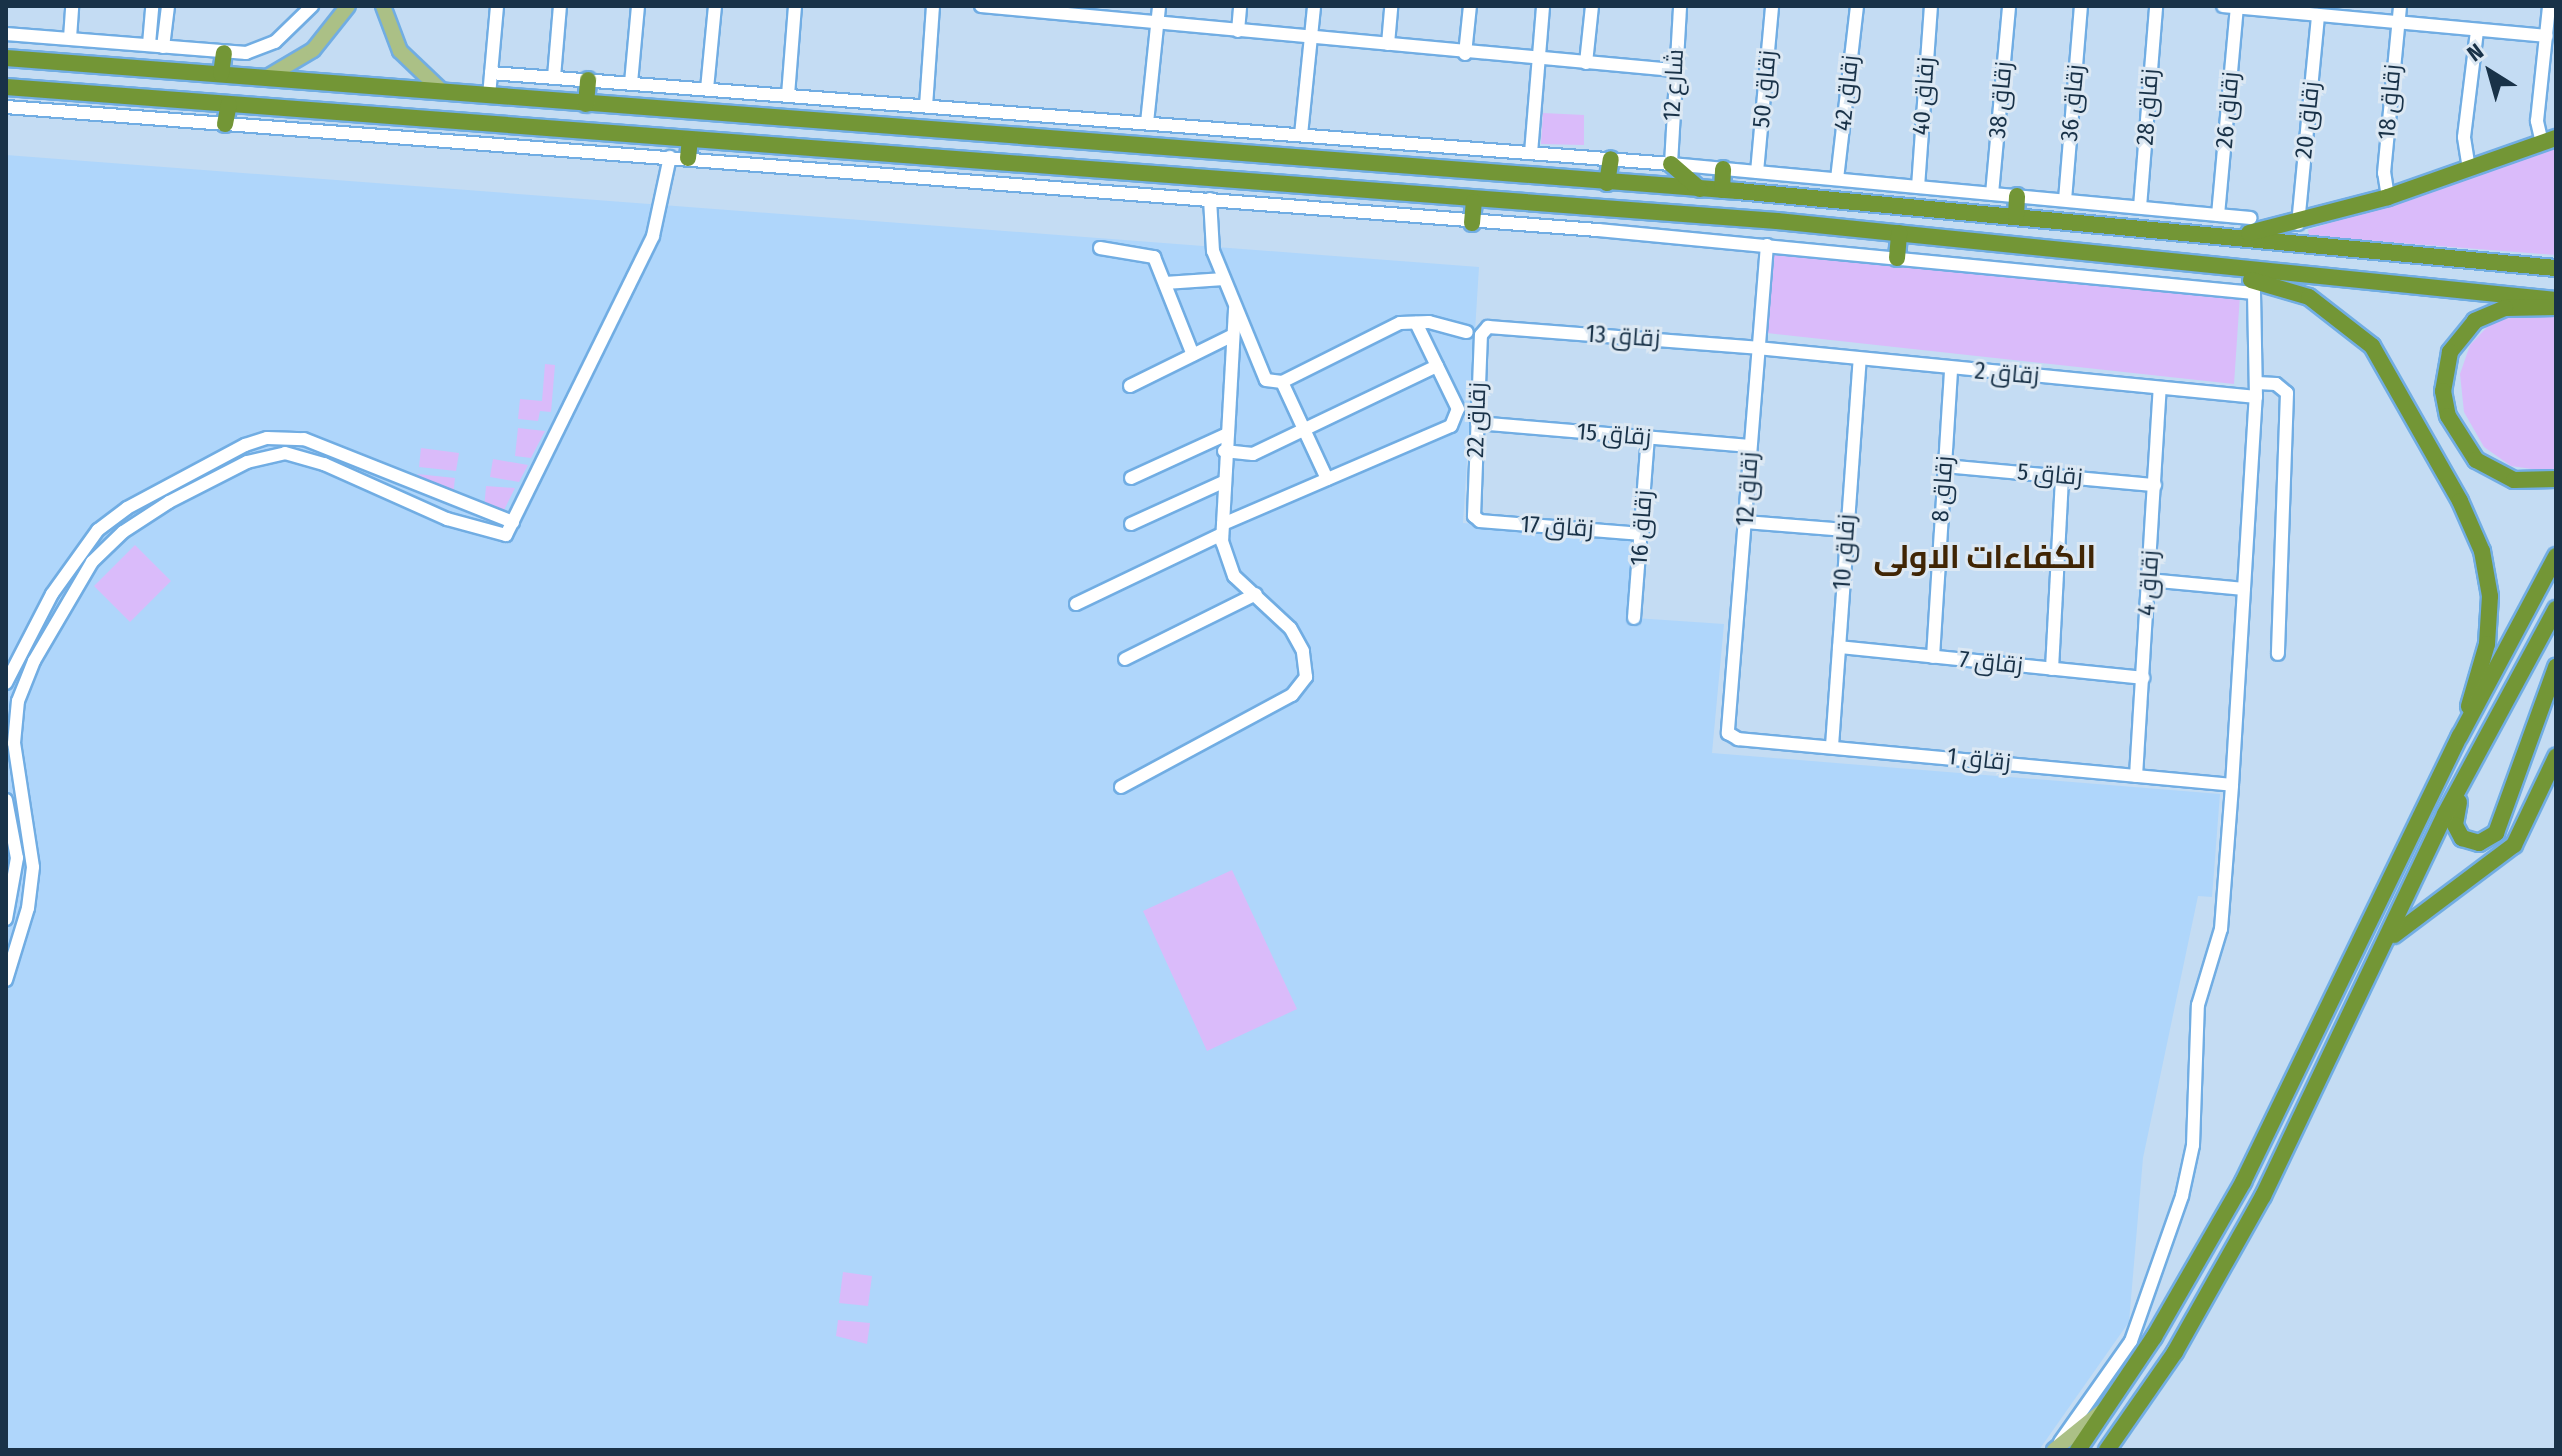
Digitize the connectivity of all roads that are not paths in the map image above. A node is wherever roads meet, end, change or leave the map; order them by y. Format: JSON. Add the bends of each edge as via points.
{"nodes":[{"id":1,"x":72,"y":6,"type":"edge"},
{"id":2,"x":152,"y":6,"type":"edge"},
{"id":3,"x":168,"y":6,"type":"edge"},
{"id":4,"x":312,"y":6,"type":"edge"},
{"id":5,"x":348,"y":6,"type":"edge"},
{"id":6,"x":383,"y":6,"type":"edge"},
{"id":7,"x":497,"y":6,"type":"edge"},
{"id":8,"x":560,"y":6,"type":"edge"},
{"id":9,"x":638,"y":6,"type":"edge"},
{"id":10,"x":715,"y":6,"type":"edge"},
{"id":11,"x":795,"y":6,"type":"edge"},
{"id":12,"x":933,"y":6,"type":"edge"},
{"id":13,"x":981,"y":6,"type":"edge"},
{"id":14,"x":1159,"y":6,"type":"edge"},
{"id":15,"x":1240,"y":6,"type":"edge"},
{"id":16,"x":1314,"y":6,"type":"edge"},
{"id":17,"x":1391,"y":6,"type":"edge"},
{"id":18,"x":1470,"y":6,"type":"edge"},
{"id":19,"x":1543,"y":6,"type":"edge"},
{"id":20,"x":1592,"y":6,"type":"edge"},
{"id":21,"x":1680,"y":6,"type":"edge"},
{"id":22,"x":1772,"y":6,"type":"edge"},
{"id":23,"x":1857,"y":6,"type":"edge"},
{"id":24,"x":1931,"y":6,"type":"edge"},
{"id":25,"x":2009,"y":6,"type":"edge"},
{"id":26,"x":2081,"y":6,"type":"edge"},
{"id":27,"x":2156,"y":6,"type":"edge"},
{"id":28,"x":2223,"y":6,"type":"edge"},
{"id":29,"x":2400,"y":6,"type":"edge"},
{"id":30,"x":2549,"y":6,"type":"edge"},
{"id":31,"x":2237,"y":7,"type":"edge"},
{"id":32,"x":1012,"y":8,"type":"edge"},
{"id":33,"x":1084,"y":11,"type":"edge"},
{"id":34,"x":2318,"y":15,"type":"junction"},
{"id":35,"x":1157,"y":23,"type":"junction"},
{"id":36,"x":2398,"y":23,"type":"junction"},
{"id":37,"x":1238,"y":31,"type":"junction"},
{"id":38,"x":2477,"y":31,"type":"junction"},
{"id":39,"x":6,"y":34,"type":"edge"},
{"id":40,"x":1312,"y":34,"type":"junction"},
{"id":41,"x":2547,"y":36,"type":"junction"},
{"id":42,"x":70,"y":38,"type":"junction"},
{"id":43,"x":149,"y":44,"type":"junction"},
{"id":44,"x":1388,"y":44,"type":"junction"},
{"id":45,"x":163,"y":47,"type":"junction"},
{"id":46,"x":224,"y":53,"type":"junction"},
{"id":47,"x":1465,"y":54,"type":"junction"},
{"id":48,"x":6,"y":58,"type":"edge"},
{"id":49,"x":1539,"y":58,"type":"junction"},
{"id":50,"x":1586,"y":63,"type":"junction"},
{"id":51,"x":1673,"y":70,"type":"junction"},
{"id":52,"x":491,"y":73,"type":"junction"},
{"id":53,"x":221,"y":74,"type":"junction"},
{"id":54,"x":269,"y":76,"type":"junction"},
{"id":55,"x":554,"y":77,"type":"junction"},
{"id":56,"x":588,"y":80,"type":"junction"},
{"id":57,"x":631,"y":83,"type":"junction"},
{"id":58,"x":6,"y":87,"type":"edge"},
{"id":59,"x":707,"y":89,"type":"junction"},
{"id":60,"x":441,"y":90,"type":"junction"},
{"id":61,"x":788,"y":95,"type":"junction"},
{"id":62,"x":489,"y":96,"type":"junction"},
{"id":63,"x":229,"y":104,"type":"junction"},
{"id":64,"x":586,"y":104,"type":"junction"},
{"id":65,"x":926,"y":106,"type":"junction"},
{"id":66,"x":6,"y":107,"type":"edge"},
{"id":67,"x":1147,"y":123,"type":"junction"},
{"id":68,"x":225,"y":124,"type":"junction"},
{"id":69,"x":925,"y":131,"type":"junction"},
{"id":70,"x":1301,"y":135,"type":"junction"},
{"id":71,"x":690,"y":140,"type":"junction"},
{"id":72,"x":2549,"y":140,"type":"edge"},
{"id":73,"x":1531,"y":153,"type":"junction"},
{"id":74,"x":670,"y":157,"type":"junction"},
{"id":75,"x":922,"y":157,"type":"junction"},
{"id":76,"x":688,"y":158,"type":"junction"},
{"id":77,"x":1611,"y":159,"type":"junction"},
{"id":78,"x":1671,"y":164,"type":"junction"},
{"id":79,"x":1723,"y":169,"type":"junction"},
{"id":80,"x":2469,"y":169,"type":"junction"},
{"id":81,"x":1757,"y":172,"type":"junction"},
{"id":82,"x":1837,"y":179,"type":"junction"},
{"id":83,"x":1607,"y":183,"type":"junction"},
{"id":84,"x":1918,"y":187,"type":"junction"},
{"id":85,"x":1700,"y":189,"type":"junction"},
{"id":86,"x":1722,"y":190,"type":"junction"},
{"id":87,"x":1992,"y":194,"type":"junction"},
{"id":88,"x":2017,"y":196,"type":"junction"},
{"id":89,"x":2388,"y":197,"type":"junction"},
{"id":90,"x":1210,"y":199,"type":"junction"},
{"id":91,"x":2065,"y":200,"type":"junction"},
{"id":92,"x":1474,"y":202,"type":"junction"},
{"id":93,"x":2140,"y":207,"type":"junction"},
{"id":94,"x":2218,"y":215,"type":"junction"},
{"id":95,"x":2016,"y":216,"type":"junction"},
{"id":96,"x":2250,"y":218,"type":"dead end"},
{"id":97,"x":1472,"y":223,"type":"junction"},
{"id":98,"x":2298,"y":224,"type":"junction"},
{"id":99,"x":1899,"y":233,"type":"junction"},
{"id":100,"x":2218,"y":237,"type":"junction"},
{"id":101,"x":1767,"y":245,"type":"junction"},
{"id":102,"x":1100,"y":248,"type":"dead end"},
{"id":103,"x":1897,"y":258,"type":"junction"},
{"id":104,"x":2175,"y":263,"type":"junction"},
{"id":105,"x":2556,"y":268,"type":"edge"},
{"id":106,"x":1224,"y":279,"type":"junction"},
{"id":107,"x":1165,"y":283,"type":"junction"},
{"id":108,"x":2253,"y":287,"type":"junction"},
{"id":109,"x":2556,"y":300,"type":"edge"},
{"id":110,"x":2556,"y":307,"type":"edge"},
{"id":111,"x":1235,"y":308,"type":"junction"},
{"id":112,"x":1416,"y":323,"type":"junction"},
{"id":113,"x":1488,"y":327,"type":"joint"},
{"id":114,"x":1467,"y":332,"type":"dead end"},
{"id":115,"x":1233,"y":335,"type":"junction"},
{"id":116,"x":1758,"y":348,"type":"junction"},
{"id":117,"x":1193,"y":355,"type":"junction"},
{"id":118,"x":1860,"y":359,"type":"junction"},
{"id":119,"x":1437,"y":366,"type":"junction"},
{"id":120,"x":1951,"y":369,"type":"junction"},
{"id":121,"x":1282,"y":382,"type":"junction"},
{"id":122,"x":2257,"y":383,"type":"junction"},
{"id":123,"x":1130,"y":386,"type":"dead end"},
{"id":124,"x":2160,"y":389,"type":"junction"},
{"id":125,"x":2256,"y":397,"type":"junction"},
{"id":126,"x":1477,"y":423,"type":"junction"},
{"id":127,"x":1305,"y":432,"type":"junction"},
{"id":128,"x":1225,"y":435,"type":"junction"},
{"id":129,"x":1648,"y":438,"type":"junction"},
{"id":130,"x":1750,"y":446,"type":"junction"},
{"id":131,"x":1224,"y":451,"type":"junction"},
{"id":132,"x":1945,"y":466,"type":"junction"},
{"id":133,"x":2062,"y":477,"type":"junction"},
{"id":134,"x":1131,"y":478,"type":"dead end"},
{"id":135,"x":1327,"y":479,"type":"junction"},
{"id":136,"x":2556,"y":479,"type":"edge"},
{"id":137,"x":1223,"y":482,"type":"junction"},
{"id":138,"x":2155,"y":485,"type":"junction"},
{"id":139,"x":1474,"y":516,"type":"joint"},
{"id":140,"x":513,"y":522,"type":"junction"},
{"id":141,"x":1745,"y":522,"type":"junction"},
{"id":142,"x":1131,"y":524,"type":"dead end"},
{"id":143,"x":1222,"y":529,"type":"junction"},
{"id":144,"x":98,"y":530,"type":"junction"},
{"id":145,"x":1846,"y":530,"type":"junction"},
{"id":146,"x":1642,"y":534,"type":"junction"},
{"id":147,"x":109,"y":544,"type":"junction"},
{"id":148,"x":2556,"y":556,"type":"edge"},
{"id":149,"x":2149,"y":580,"type":"junction"},
{"id":150,"x":2244,"y":589,"type":"junction"},
{"id":151,"x":1256,"y":594,"type":"junction"},
{"id":152,"x":1076,"y":604,"type":"dead end"},
{"id":153,"x":2556,"y":609,"type":"edge"},
{"id":154,"x":1634,"y":618,"type":"dead end"},
{"id":155,"x":1839,"y":647,"type":"junction"},
{"id":156,"x":2278,"y":654,"type":"dead end"},
{"id":157,"x":1933,"y":657,"type":"junction"},
{"id":158,"x":1125,"y":659,"type":"dead end"},
{"id":159,"x":2556,"y":667,"type":"edge"},
{"id":160,"x":2052,"y":669,"type":"junction"},
{"id":161,"x":2143,"y":678,"type":"junction"},
{"id":162,"x":6,"y":683,"type":"edge"},
{"id":163,"x":1728,"y":733,"type":"joint"},
{"id":164,"x":2460,"y":736,"type":"junction"},
{"id":165,"x":1832,"y":746,"type":"junction"},
{"id":166,"x":2556,"y":757,"type":"edge"},
{"id":167,"x":2475,"y":759,"type":"junction"},
{"id":168,"x":2136,"y":776,"type":"junction"},
{"id":169,"x":2232,"y":785,"type":"junction"},
{"id":170,"x":1121,"y":787,"type":"dead end"},
{"id":171,"x":6,"y":800,"type":"edge"},
{"id":172,"x":6,"y":919,"type":"edge"},
{"id":173,"x":2374,"y":966,"type":"junction"},
{"id":174,"x":6,"y":980,"type":"edge"},
{"id":175,"x":2105,"y":1409,"type":"junction"},
{"id":176,"x":2055,"y":1449,"type":"edge"},
{"id":177,"x":2108,"y":1449,"type":"edge"},
{"id":178,"x":2078,"y":1450,"type":"edge"}],
"edges":[{"from":1,"to":42,"type":"street"},
{"from":2,"to":43,"type":"street"},
{"from":3,"to":45,"type":"street"},
{"from":4,"to":46,"type":"street","via":[[266,47]]},
{"from":5,"to":54,"type":"main road","via":[[313,50]]},
{"from":6,"to":60,"type":"main road","via":[[400,51]]},
{"from":7,"to":52,"type":"street"},
{"from":8,"to":55,"type":"street"},
{"from":9,"to":57,"type":"street"},
{"from":10,"to":59,"type":"street"},
{"from":11,"to":61,"type":"street"},
{"from":12,"to":65,"type":"street"},
{"from":13,"to":32,"type":"street"},
{"from":14,"to":35,"type":"street"},
{"from":15,"to":37,"type":"street"},
{"from":16,"to":40,"type":"street"},
{"from":17,"to":44,"type":"street"},
{"from":18,"to":47,"type":"street"},
{"from":19,"to":49,"type":"street"},
{"from":20,"to":50,"type":"street"},
{"from":21,"to":51,"type":"street","name":"شارع 12"},
{"from":22,"to":81,"type":"street","name":"زقاق 50"},
{"from":23,"to":82,"type":"street","name":"زقاق 42"},
{"from":24,"to":84,"type":"street","name":"زقاق 40"},
{"from":25,"to":87,"type":"street","name":"زقاق 38"},
{"from":26,"to":91,"type":"street","name":"زقاق 36"},
{"from":27,"to":93,"type":"street","name":"زقاق 28"},
{"from":28,"to":31,"type":"street"},
{"from":29,"to":36,"type":"street","name":"زقاق 18"},
{"from":30,"to":41,"type":"street"},
{"from":31,"to":34,"type":"street"},
{"from":31,"to":94,"type":"street","name":"زقاق 26"},
{"from":32,"to":33,"type":"street"},
{"from":33,"to":35,"type":"street"},
{"from":34,"to":36,"type":"street"},
{"from":34,"to":98,"type":"street","name":"زقاق 20"},
{"from":35,"to":37,"type":"street"},
{"from":35,"to":67,"type":"street"},
{"from":36,"to":38,"type":"street"},
{"from":36,"to":89,"type":"street","name":"زقاق 18","via":[[2384,173]]},
{"from":37,"to":40,"type":"street"},
{"from":38,"to":41,"type":"street"},
{"from":38,"to":80,"type":"street","via":[[2464,137]]},
{"from":39,"to":42,"type":"street"},
{"from":40,"to":44,"type":"street"},
{"from":40,"to":70,"type":"street"},
{"from":41,"to":72,"type":"street","via":[[2537,121]]},
{"from":42,"to":43,"type":"street"},
{"from":43,"to":45,"type":"street"},
{"from":44,"to":47,"type":"street"},
{"from":45,"to":46,"type":"street"},
{"from":46,"to":53,"type":"highway"},
{"from":47,"to":49,"type":"street"},
{"from":48,"to":53,"type":"highway"},
{"from":49,"to":50,"type":"street"},
{"from":49,"to":73,"type":"street"},
{"from":50,"to":51,"type":"street"},
{"from":51,"to":78,"type":"street","name":"شارع 12"},
{"from":52,"to":55,"type":"street"},
{"from":52,"to":62,"type":"street"},
{"from":53,"to":54,"type":"highway"},
{"from":54,"to":60,"type":"highway"},
{"from":55,"to":56,"type":"street"},
{"from":56,"to":57,"type":"street"},
{"from":56,"to":64,"type":"highway"},
{"from":57,"to":59,"type":"street"},
{"from":58,"to":63,"type":"highway"},
{"from":59,"to":61,"type":"street"},
{"from":60,"to":62,"type":"highway"},
{"from":61,"to":65,"type":"street"},
{"from":62,"to":64,"type":"highway"},
{"from":63,"to":68,"type":"highway"},
{"from":63,"to":71,"type":"highway"},
{"from":64,"to":69,"type":"highway"},
{"from":65,"to":67,"type":"street"},
{"from":66,"to":68,"type":"street"},
{"from":67,"to":70,"type":"street"},
{"from":68,"to":74,"type":"street"},
{"from":69,"to":75,"type":"highway"},
{"from":69,"to":83,"type":"highway"},
{"from":70,"to":73,"type":"street"},
{"from":71,"to":75,"type":"highway"},
{"from":71,"to":76,"type":"highway"},
{"from":72,"to":80,"type":"highway"},
{"from":73,"to":77,"type":"street"},
{"from":74,"to":76,"type":"street"},
{"from":74,"to":140,"type":"street","via":[[653,236]]},
{"from":75,"to":92,"type":"highway"},
{"from":76,"to":90,"type":"street"},
{"from":77,"to":78,"type":"street"},
{"from":77,"to":83,"type":"highway"},
{"from":78,"to":79,"type":"street"},
{"from":78,"to":85,"type":"highway"},
{"from":79,"to":81,"type":"street"},
{"from":79,"to":86,"type":"highway"},
{"from":80,"to":89,"type":"highway"},
{"from":81,"to":82,"type":"street"},
{"from":82,"to":84,"type":"street"},
{"from":83,"to":85,"type":"highway"},
{"from":84,"to":87,"type":"street"},
{"from":85,"to":86,"type":"highway"},
{"from":86,"to":95,"type":"highway"},
{"from":87,"to":88,"type":"street"},
{"from":88,"to":91,"type":"street"},
{"from":88,"to":95,"type":"highway"},
{"from":89,"to":98,"type":"highway"},
{"from":90,"to":97,"type":"street"},
{"from":90,"to":106,"type":"street","via":[[1210,239]]},
{"from":91,"to":93,"type":"street"},
{"from":92,"to":97,"type":"highway"},
{"from":92,"to":99,"type":"highway"},
{"from":93,"to":94,"type":"street"},
{"from":94,"to":96,"type":"street"},
{"from":95,"to":100,"type":"highway"},
{"from":97,"to":101,"type":"street"},
{"from":98,"to":100,"type":"highway"},
{"from":99,"to":103,"type":"highway"},
{"from":99,"to":104,"type":"highway"},
{"from":100,"to":105,"type":"highway"},
{"from":101,"to":103,"type":"street"},
{"from":101,"to":116,"type":"street","name":"زقاق 12"},
{"from":102,"to":107,"type":"street","via":[[1154,257]]},
{"from":103,"to":108,"type":"street"},
{"from":104,"to":108,"type":"highway"},
{"from":104,"to":109,"type":"highway"},
{"from":106,"to":107,"type":"street"},
{"from":106,"to":111,"type":"street"},
{"from":107,"to":117,"type":"street"},
{"from":108,"to":122,"type":"street"},
{"from":108,"to":164,"type":"highway","via":[[2309,297],[2372,346],[2469,518],[2487,567],[2490,616],[2484,658]]},
{"from":110,"to":136,"type":"highway","via":[[2505,308],[2475,321],[2450,352],[2443,391],[2448,416],[2476,460],[2514,480]]},
{"from":111,"to":115,"type":"street"},
{"from":111,"to":121,"type":"street","via":[[1266,380]]},
{"from":112,"to":114,"type":"street"},
{"from":112,"to":119,"type":"street"},
{"from":112,"to":121,"type":"street","via":[[1400,323]]},
{"from":113,"to":116,"type":"street","name":"زقاق 13"},
{"from":113,"to":126,"type":"street","name":"زقاق 22","via":[[1481,335]]},
{"from":115,"to":117,"type":"street"},
{"from":115,"to":128,"type":"street"},
{"from":116,"to":118,"type":"street","name":"زقاق 2"},
{"from":116,"to":130,"type":"street","name":"زقاق 12"},
{"from":117,"to":123,"type":"street"},
{"from":118,"to":120,"type":"street","name":"زقاق 2"},
{"from":118,"to":145,"type":"street","name":"زقاق 10"},
{"from":119,"to":127,"type":"street"},
{"from":119,"to":135,"type":"street","via":[[1458,409],[1451,426]]},
{"from":120,"to":124,"type":"street","name":"زقاق 2"},
{"from":120,"to":132,"type":"street","name":"زقاق 8"},
{"from":121,"to":127,"type":"street"},
{"from":122,"to":125,"type":"street"},
{"from":122,"to":156,"type":"street","via":[[2276,384],[2287,393]]},
{"from":124,"to":125,"type":"street","name":"زقاق 2"},
{"from":124,"to":138,"type":"street","name":"زقاق 4"},
{"from":125,"to":150,"type":"street"},
{"from":126,"to":129,"type":"street","name":"زقاق 15"},
{"from":126,"to":139,"type":"street","name":"زقاق 22"},
{"from":127,"to":131,"type":"street","via":[[1253,454]]},
{"from":127,"to":135,"type":"street"},
{"from":128,"to":131,"type":"street"},
{"from":128,"to":134,"type":"street"},
{"from":129,"to":130,"type":"street","name":"زقاق 15"},
{"from":129,"to":146,"type":"street","name":"زقاق 16"},
{"from":130,"to":141,"type":"street","name":"زقاق 12"},
{"from":131,"to":137,"type":"street"},
{"from":132,"to":133,"type":"street","name":"زقاق 5"},
{"from":132,"to":157,"type":"street","name":"زقاق 8"},
{"from":133,"to":138,"type":"street","name":"زقاق 5"},
{"from":133,"to":160,"type":"street"},
{"from":135,"to":143,"type":"street"},
{"from":137,"to":142,"type":"street"},
{"from":137,"to":143,"type":"street"},
{"from":138,"to":149,"type":"street","name":"زقاق 4"},
{"from":139,"to":146,"type":"street","name":"زقاق 17","via":[[1480,521]]},
{"from":140,"to":144,"type":"street","via":[[304,439],[284,436],[245,445],[127,508]]},
{"from":140,"to":147,"type":"street","via":[[506,535],[447,519],[324,464],[285,453],[226,472],[139,520]]},
{"from":141,"to":145,"type":"street"},
{"from":141,"to":163,"type":"street","name":"زقاق 12"},
{"from":143,"to":151,"type":"street","via":[[1234,576]]},
{"from":143,"to":152,"type":"street"},
{"from":144,"to":147,"type":"street"},
{"from":144,"to":162,"type":"street","via":[[52,594]]},
{"from":145,"to":155,"type":"street","name":"زقاق 10"},
{"from":146,"to":154,"type":"street","name":"زقاق 16"},
{"from":147,"to":174,"type":"street","via":[[68,601],[18,701],[14,743],[33,867],[28,908]]},
{"from":148,"to":164,"type":"highway"},
{"from":149,"to":150,"type":"street"},
{"from":149,"to":161,"type":"street","name":"زقاق 4"},
{"from":150,"to":169,"type":"street"},
{"from":151,"to":158,"type":"street"},
{"from":151,"to":170,"type":"street","via":[[1290,628],[1303,651],[1306,677],[1292,695]]},
{"from":153,"to":167,"type":"highway"},
{"from":155,"to":157,"type":"street","name":"زقاق 7"},
{"from":155,"to":165,"type":"street","name":"زقاق 10"},
{"from":157,"to":160,"type":"street","name":"زقاق 7"},
{"from":159,"to":167,"type":"highway","via":[[2501,826],[2479,843],[2462,838],[2455,825]]},
{"from":160,"to":161,"type":"street","name":"زقاق 7"},
{"from":161,"to":168,"type":"street","name":"زقاق 4"},
{"from":163,"to":165,"type":"street","name":"زقاق 1","via":[[1738,739]]},
{"from":164,"to":175,"type":"highway","via":[[2243,1182],[2154,1337]]},
{"from":165,"to":168,"type":"street","name":"زقاق 1"},
{"from":166,"to":173,"type":"highway","via":[[2514,845],[2407,922]]},
{"from":167,"to":173,"type":"highway"},
{"from":168,"to":169,"type":"street","name":"زقاق 1"},
{"from":169,"to":176,"type":"street","via":[[2221,929],[2198,1005],[2197,1118],[2182,1196],[2131,1341]]},
{"from":171,"to":172,"type":"street","via":[[17,858]]},
{"from":173,"to":177,"type":"highway","via":[[2226,1264]]},
{"from":175,"to":176,"type":"main road"},
{"from":175,"to":178,"type":"highway"}]}
